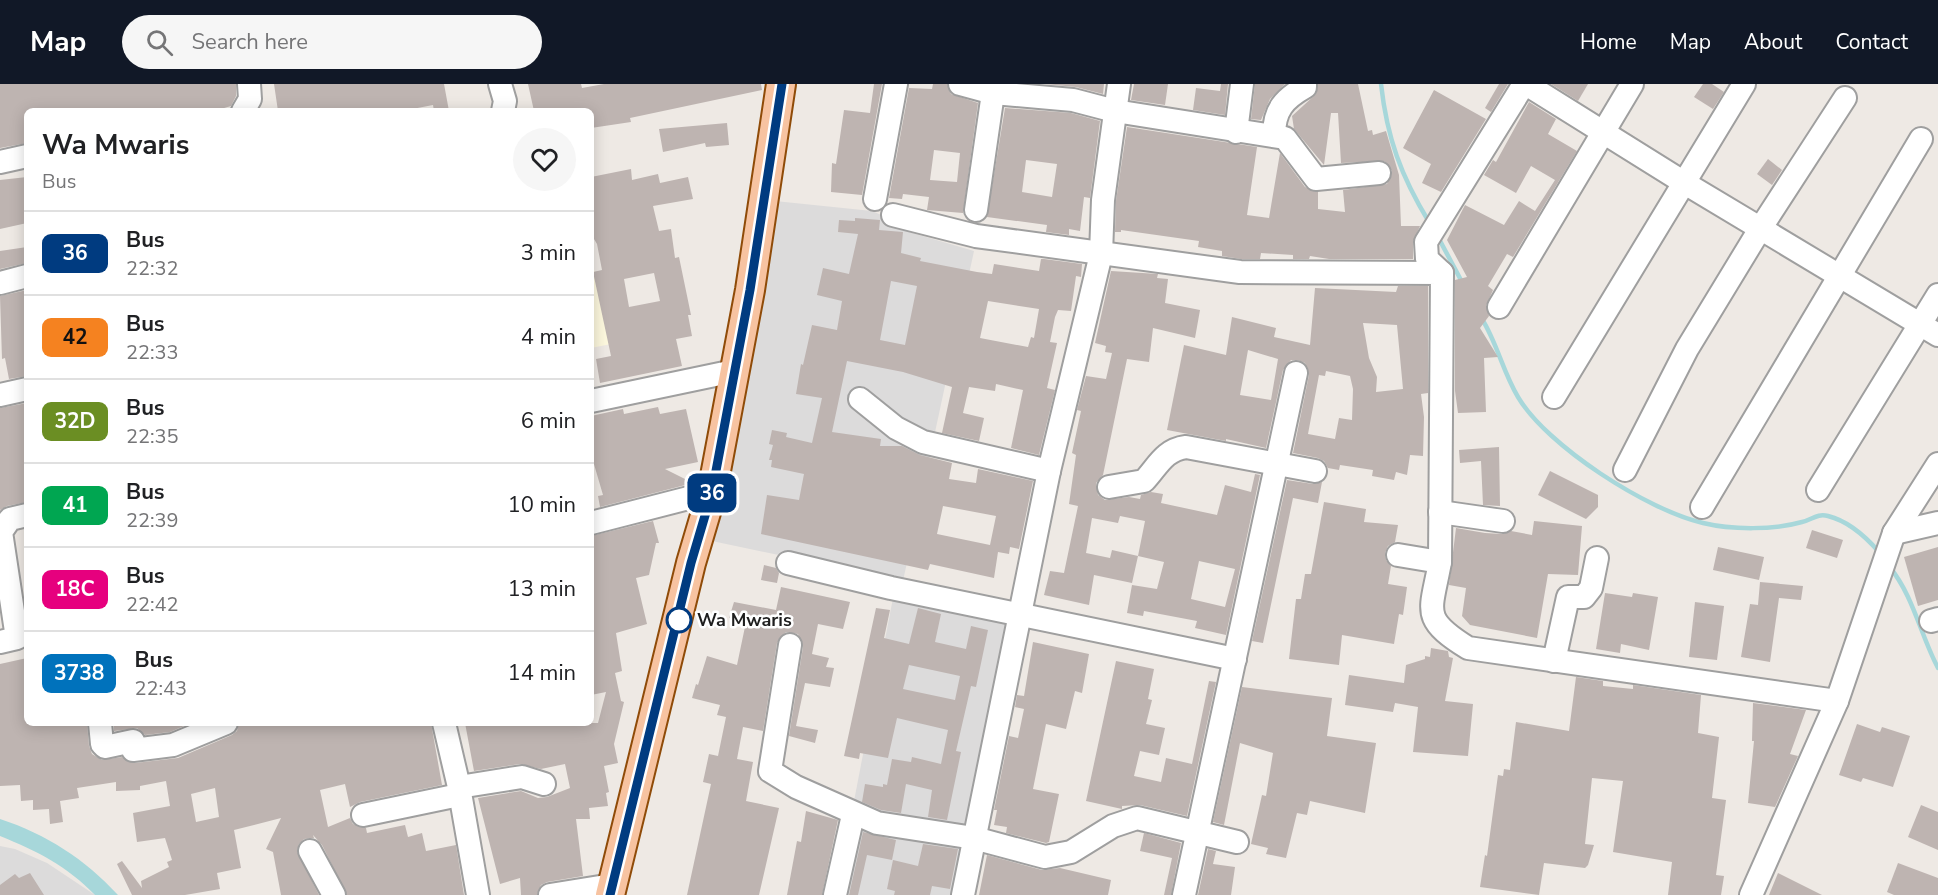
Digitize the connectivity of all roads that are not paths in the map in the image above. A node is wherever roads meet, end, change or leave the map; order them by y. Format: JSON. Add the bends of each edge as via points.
{"nodes":[{"id":1,"x":249,"y":84,"type":"edge"},
{"id":2,"x":500,"y":84,"type":"edge"},
{"id":3,"x":782,"y":84,"type":"edge"},
{"id":4,"x":896,"y":84,"type":"edge"},
{"id":5,"x":960,"y":84,"type":"edge"},
{"id":6,"x":1119,"y":84,"type":"edge"},
{"id":7,"x":1242,"y":84,"type":"edge"},
{"id":8,"x":1305,"y":84,"type":"edge"},
{"id":9,"x":1525,"y":84,"type":"edge"},
{"id":10,"x":1632,"y":84,"type":"edge"},
{"id":11,"x":1744,"y":84,"type":"edge"},
{"id":12,"x":993,"y":93,"type":"junction"},
{"id":13,"x":1845,"y":98,"type":"dead end"},
{"id":14,"x":245,"y":108,"type":"edge"},
{"id":15,"x":504,"y":108,"type":"edge"},
{"id":16,"x":1115,"y":111,"type":"junction"},
{"id":17,"x":1236,"y":132,"type":"junction"},
{"id":18,"x":1603,"y":134,"type":"junction"},
{"id":19,"x":1274,"y":135,"type":"junction"},
{"id":20,"x":1921,"y":139,"type":"dead end"},
{"id":21,"x":24,"y":157,"type":"edge"},
{"id":22,"x":0,"y":162,"type":"edge"},
{"id":23,"x":1379,"y":173,"type":"dead end"},
{"id":24,"x":1683,"y":182,"type":"junction"},
{"id":25,"x":876,"y":199,"type":"dead end"},
{"id":26,"x":976,"y":210,"type":"dead end"},
{"id":27,"x":892,"y":215,"type":"dead end"},
{"id":28,"x":1760,"y":229,"type":"junction"},
{"id":29,"x":1101,"y":254,"type":"junction"},
{"id":30,"x":1442,"y":273,"type":"junction"},
{"id":31,"x":1838,"y":275,"type":"junction"},
{"id":32,"x":24,"y":277,"type":"edge"},
{"id":33,"x":0,"y":283,"type":"edge"},
{"id":34,"x":1938,"y":295,"type":"edge"},
{"id":35,"x":1499,"y":307,"type":"dead end"},
{"id":36,"x":1929,"y":329,"type":"edge"},
{"id":37,"x":734,"y":372,"type":"junction"},
{"id":38,"x":1296,"y":373,"type":"dead end"},
{"id":39,"x":24,"y":390,"type":"edge"},
{"id":40,"x":0,"y":395,"type":"edge"},
{"id":41,"x":594,"y":397,"type":"edge"},
{"id":42,"x":1554,"y":397,"type":"dead end"},
{"id":43,"x":861,"y":399,"type":"dead end"},
{"id":44,"x":1277,"y":464,"type":"junction"},
{"id":45,"x":1938,"y":464,"type":"edge"},
{"id":46,"x":1625,"y":470,"type":"dead end"},
{"id":47,"x":1048,"y":471,"type":"junction"},
{"id":48,"x":1315,"y":471,"type":"dead end"},
{"id":49,"x":1109,"y":487,"type":"dead end"},
{"id":50,"x":1818,"y":490,"type":"dead end"},
{"id":51,"x":712,"y":492,"type":"junction"},
{"id":52,"x":1702,"y":507,"type":"dead end"},
{"id":53,"x":1440,"y":512,"type":"junction"},
{"id":54,"x":24,"y":516,"type":"edge"},
{"id":55,"x":1503,"y":520,"type":"dead end"},
{"id":56,"x":594,"y":522,"type":"edge"},
{"id":57,"x":1938,"y":523,"type":"edge"},
{"id":58,"x":1894,"y":533,"type":"junction"},
{"id":59,"x":1398,"y":555,"type":"dead end"},
{"id":60,"x":1597,"y":558,"type":"dead end"},
{"id":61,"x":1440,"y":562,"type":"junction"},
{"id":62,"x":788,"y":563,"type":"dead end"},
{"id":63,"x":1018,"y":613,"type":"junction"},
{"id":64,"x":14,"y":639,"type":"edge"},
{"id":65,"x":790,"y":645,"type":"dead end"},
{"id":66,"x":1235,"y":659,"type":"junction"},
{"id":67,"x":1554,"y":661,"type":"junction"},
{"id":68,"x":1837,"y":701,"type":"junction"},
{"id":69,"x":100,"y":726,"type":"edge"},
{"id":70,"x":217,"y":726,"type":"edge"},
{"id":71,"x":445,"y":726,"type":"edge"},
{"id":72,"x":544,"y":784,"type":"dead end"},
{"id":73,"x":459,"y":791,"type":"junction"},
{"id":74,"x":363,"y":815,"type":"dead end"},
{"id":75,"x":853,"y":815,"type":"junction"},
{"id":76,"x":1197,"y":831,"type":"junction"},
{"id":77,"x":974,"y":838,"type":"junction"},
{"id":78,"x":1237,"y":842,"type":"dead end"},
{"id":79,"x":310,"y":851,"type":"dead end"},
{"id":80,"x":611,"y":890,"type":"edge"},
{"id":81,"x":334,"y":895,"type":"edge"},
{"id":82,"x":478,"y":895,"type":"edge"},
{"id":83,"x":550,"y":895,"type":"edge"},
{"id":84,"x":835,"y":895,"type":"edge"},
{"id":85,"x":963,"y":895,"type":"edge"},
{"id":86,"x":1184,"y":895,"type":"edge"},
{"id":87,"x":1751,"y":895,"type":"edge"}],
"edges":[{"from":1,"to":14,"type":"street","via":[[250,99]]},
{"from":2,"to":15,"type":"street"},
{"from":3,"to":37,"type":"main road"},
{"from":4,"to":25,"type":"street"},
{"from":5,"to":12,"type":"street"},
{"from":6,"to":16,"type":"street"},
{"from":7,"to":17,"type":"street"},
{"from":8,"to":19,"type":"street","via":[[1276,112]]},
{"from":9,"to":18,"type":"street"},
{"from":9,"to":30,"type":"street","via":[[1432,234],[1427,259]]},
{"from":10,"to":18,"type":"street"},
{"from":11,"to":24,"type":"street"},
{"from":12,"to":16,"type":"street","via":[[1073,100]]},
{"from":12,"to":26,"type":"street"},
{"from":13,"to":28,"type":"street"},
{"from":16,"to":17,"type":"street"},
{"from":16,"to":29,"type":"street","via":[[1103,200]]},
{"from":17,"to":19,"type":"street"},
{"from":18,"to":24,"type":"street"},
{"from":18,"to":35,"type":"street"},
{"from":19,"to":23,"type":"street","via":[[1285,138],[1316,179]]},
{"from":20,"to":31,"type":"street"},
{"from":21,"to":22,"type":"street"},
{"from":24,"to":28,"type":"street"},
{"from":24,"to":42,"type":"street"},
{"from":27,"to":29,"type":"street","via":[[976,236]]},
{"from":28,"to":31,"type":"street"},
{"from":28,"to":46,"type":"street","via":[[1687,349]]},
{"from":29,"to":30,"type":"street","via":[[1240,272]]},
{"from":29,"to":47,"type":"street"},
{"from":30,"to":53,"type":"street"},
{"from":31,"to":36,"type":"street"},
{"from":31,"to":52,"type":"street"},
{"from":32,"to":33,"type":"street"},
{"from":34,"to":36,"type":"street"},
{"from":36,"to":50,"type":"street"},
{"from":37,"to":41,"type":"street"},
{"from":37,"to":51,"type":"main road"},
{"from":38,"to":44,"type":"street"},
{"from":39,"to":40,"type":"street"},
{"from":43,"to":47,"type":"street","via":[[896,428],[923,442]]},
{"from":44,"to":48,"type":"street"},
{"from":44,"to":49,"type":"street","via":[[1176,448],[1160,459],[1144,481]]},
{"from":44,"to":66,"type":"street"},
{"from":45,"to":58,"type":"street"},
{"from":47,"to":63,"type":"street"},
{"from":51,"to":56,"type":"street"},
{"from":51,"to":80,"type":"main road"},
{"from":53,"to":55,"type":"street"},
{"from":53,"to":61,"type":"street"},
{"from":54,"to":64,"type":"street","via":[[10,519],[1,532]]},
{"from":57,"to":58,"type":"street"},
{"from":58,"to":68,"type":"street"},
{"from":59,"to":61,"type":"street"},
{"from":60,"to":67,"type":"street","via":[[1591,588],[1584,597],[1568,597]]},
{"from":61,"to":67,"type":"street","via":[[1431,610],[1441,632],[1468,648]]},
{"from":62,"to":63,"type":"street"},
{"from":63,"to":66,"type":"street"},
{"from":63,"to":77,"type":"street"},
{"from":65,"to":75,"type":"street","via":[[770,771]]},
{"from":66,"to":76,"type":"street"},
{"from":67,"to":68,"type":"street"},
{"from":68,"to":87,"type":"street"},
{"from":69,"to":70,"type":"street","via":[[105,747],[133,741],[133,750],[173,745]]},
{"from":71,"to":73,"type":"street"},
{"from":72,"to":73,"type":"street","via":[[522,777]]},
{"from":73,"to":74,"type":"street"},
{"from":73,"to":82,"type":"street"},
{"from":75,"to":77,"type":"street","via":[[877,823]]},
{"from":75,"to":84,"type":"street"},
{"from":76,"to":77,"type":"street","via":[[1137,818],[1071,852],[1052,857]]},
{"from":76,"to":78,"type":"street"},
{"from":76,"to":86,"type":"street"},
{"from":77,"to":85,"type":"street"},
{"from":79,"to":81,"type":"street"},
{"from":80,"to":83,"type":"street"}]}
